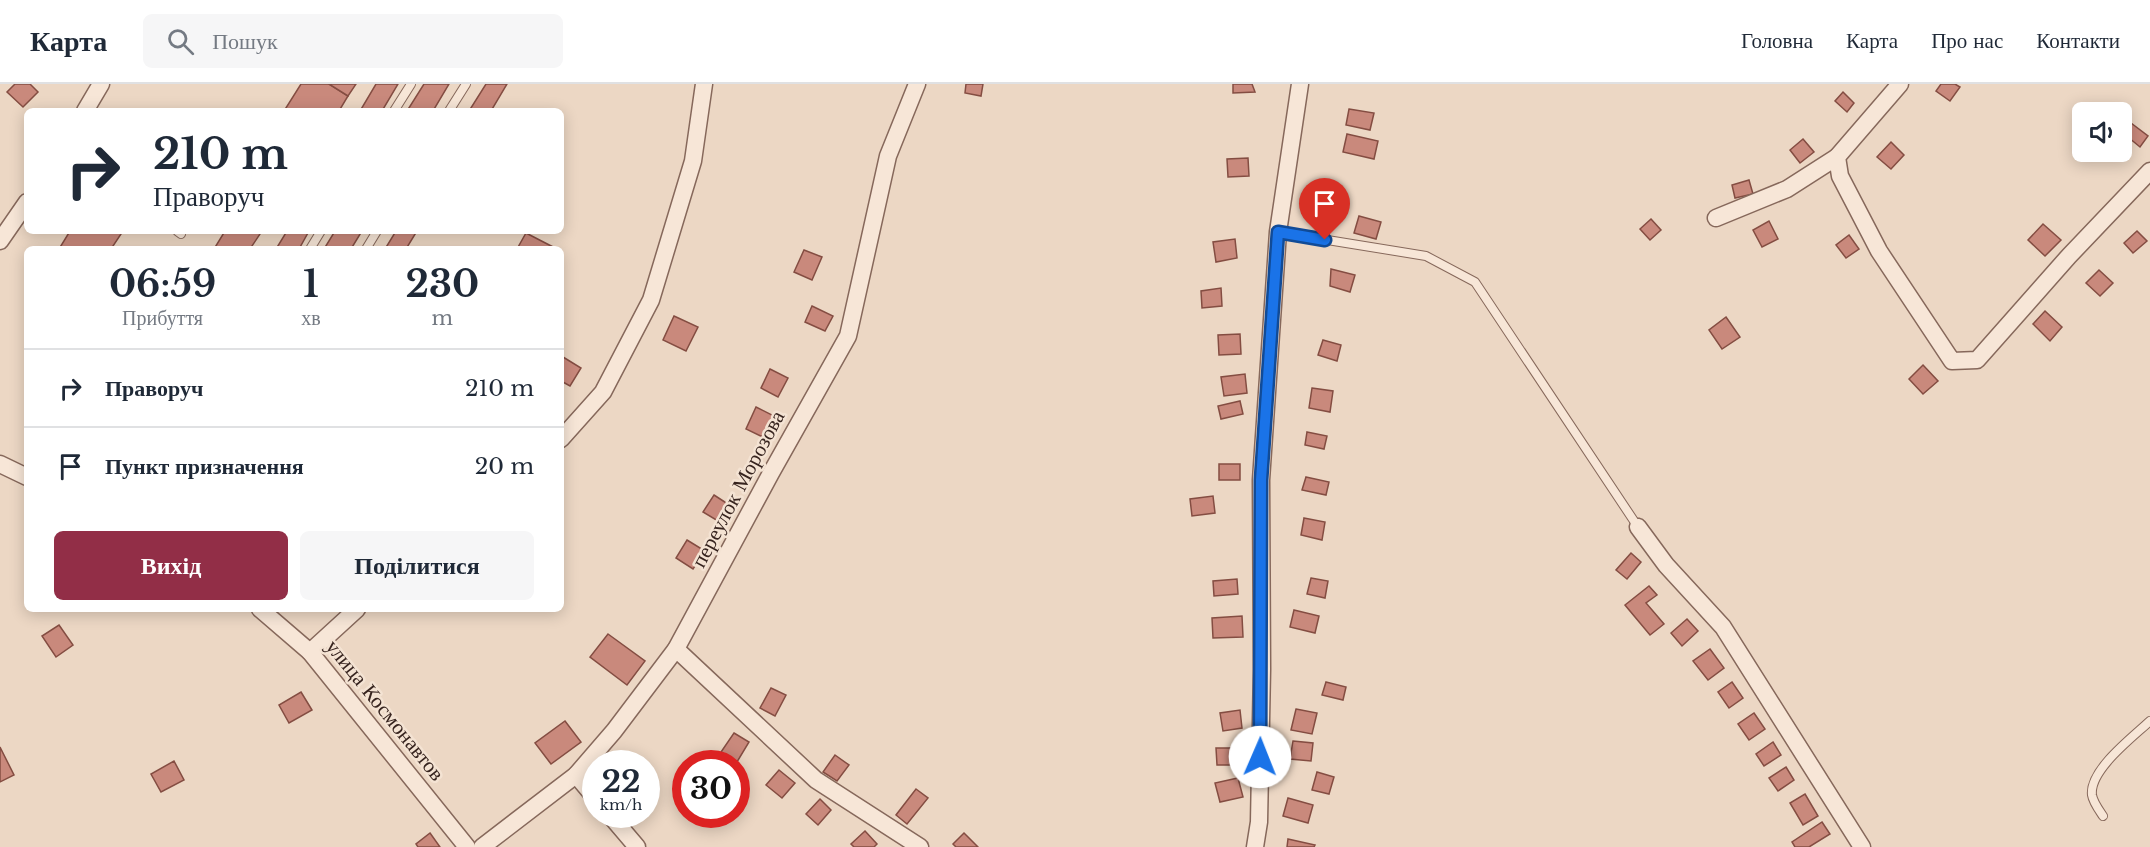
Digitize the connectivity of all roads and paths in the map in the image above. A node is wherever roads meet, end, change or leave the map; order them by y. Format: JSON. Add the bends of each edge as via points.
{"nodes":[{"id":1,"x":101,"y":84,"type":"edge"},
{"id":2,"x":411,"y":84,"type":"edge"},
{"id":3,"x":466,"y":84,"type":"edge"},
{"id":4,"x":704,"y":84,"type":"edge"},
{"id":5,"x":917,"y":84,"type":"edge"},
{"id":6,"x":1300,"y":84,"type":"edge"},
{"id":7,"x":1900,"y":84,"type":"edge"},
{"id":8,"x":88,"y":108,"type":"edge"},
{"id":9,"x":396,"y":108,"type":"edge"},
{"id":10,"x":451,"y":108,"type":"edge"},
{"id":11,"x":1837,"y":157,"type":"junction"},
{"id":12,"x":2150,"y":171,"type":"edge"},
{"id":13,"x":24,"y":206,"type":"edge"},
{"id":14,"x":1716,"y":218,"type":"dead end"},
{"id":15,"x":1278,"y":232,"type":"junction"},
{"id":16,"x":0,"y":241,"type":"edge"},
{"id":17,"x":564,"y":436,"type":"edge"},
{"id":18,"x":0,"y":464,"type":"edge"},
{"id":19,"x":24,"y":476,"type":"edge"},
{"id":20,"x":1638,"y":527,"type":"joint"},
{"id":21,"x":263,"y":612,"type":"edge"},
{"id":22,"x":354,"y":612,"type":"edge"},
{"id":23,"x":676,"y":649,"type":"junction"},
{"id":24,"x":310,"y":652,"type":"junction"},
{"id":25,"x":2150,"y":721,"type":"edge"},
{"id":26,"x":576,"y":775,"type":"junction"},
{"id":27,"x":582,"y":782,"type":"edge"},
{"id":28,"x":2103,"y":816,"type":"dead end"},
{"id":29,"x":621,"y":828,"type":"edge"},
{"id":30,"x":467,"y":847,"type":"edge"},
{"id":31,"x":482,"y":847,"type":"edge"},
{"id":32,"x":638,"y":847,"type":"edge"},
{"id":33,"x":920,"y":847,"type":"edge"},
{"id":34,"x":1256,"y":847,"type":"edge"},
{"id":35,"x":1862,"y":847,"type":"edge"}],
"edges":[{"from":1,"to":8,"type":"street"},
{"from":2,"to":9,"type":"lane"},
{"from":3,"to":10,"type":"lane"},
{"from":4,"to":17,"type":"street","via":[[693,161],[651,300],[603,392]]},
{"from":5,"to":23,"type":"street","name":"переулок Морозова","via":[[888,156],[848,336]]},
{"from":6,"to":15,"type":"street"},
{"from":7,"to":11,"type":"street"},
{"from":11,"to":12,"type":"street","via":[[1840,176],[1879,251],[1952,361],[1977,360]]},
{"from":11,"to":14,"type":"street","via":[[1787,189]]},
{"from":13,"to":16,"type":"street"},
{"from":15,"to":20,"type":"lane","via":[[1426,256],[1474,282]]},
{"from":15,"to":34,"type":"street","via":[[1261,480],[1262,681]]},
{"from":18,"to":19,"type":"street"},
{"from":20,"to":35,"type":"street","via":[[1666,565],[1723,627]]},
{"from":21,"to":24,"type":"street","name":"улица Космонавтов"},
{"from":22,"to":24,"type":"street"},
{"from":23,"to":26,"type":"street","name":"переулок Морозова"},
{"from":23,"to":33,"type":"street","via":[[816,780]]},
{"from":24,"to":30,"type":"street","name":"улица Космонавтов"},
{"from":25,"to":28,"type":"lane","via":[[2094,778],[2092,796]]},
{"from":26,"to":27,"type":"street"},
{"from":26,"to":31,"type":"street","name":"переулок Морозова"},
{"from":29,"to":32,"type":"street"}]}
